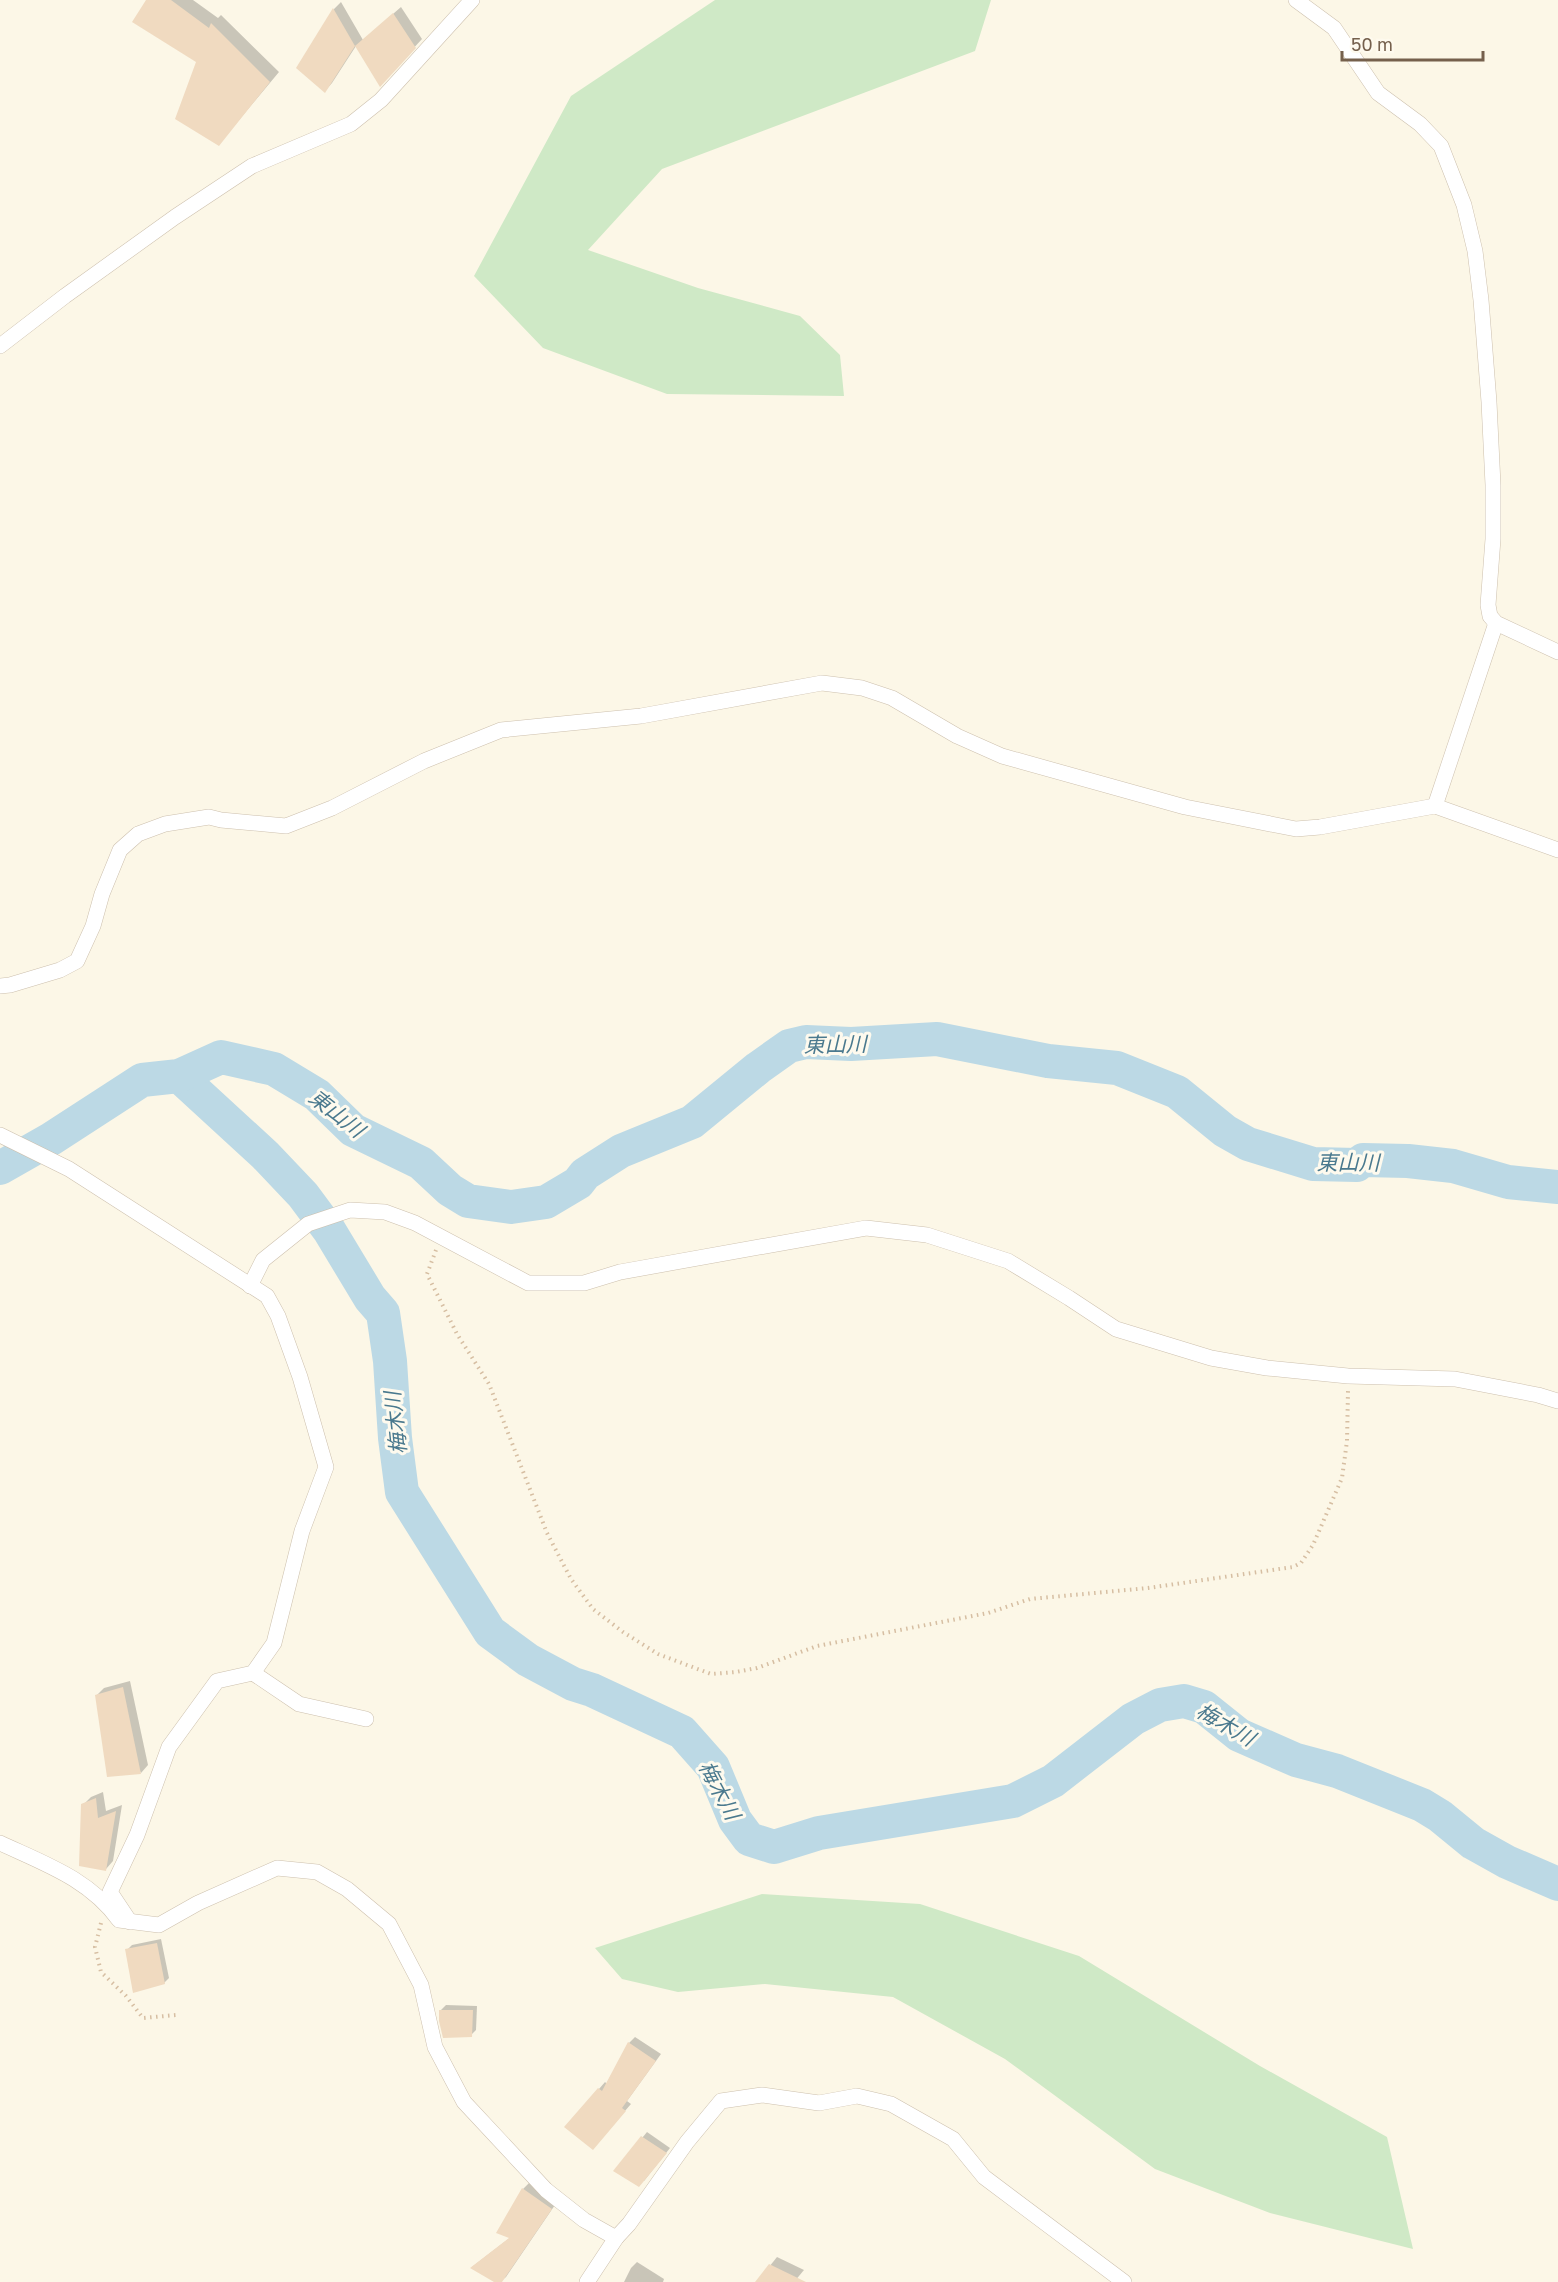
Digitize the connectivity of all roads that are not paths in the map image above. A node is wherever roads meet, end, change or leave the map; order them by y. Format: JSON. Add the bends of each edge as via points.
{"nodes":[{"id":1,"x":472,"y":0,"type":"edge"},
{"id":2,"x":1296,"y":0,"type":"edge"},
{"id":3,"x":0,"y":346,"type":"edge"},
{"id":4,"x":1496,"y":623,"type":"junction"},
{"id":5,"x":1558,"y":652,"type":"edge"},
{"id":6,"x":1435,"y":806,"type":"junction"},
{"id":7,"x":1558,"y":850,"type":"edge"},
{"id":8,"x":0,"y":986,"type":"edge"},
{"id":9,"x":0,"y":1135,"type":"edge"},
{"id":10,"x":250,"y":1286,"type":"junction"},
{"id":11,"x":1558,"y":1401,"type":"edge"},
{"id":12,"x":253,"y":1673,"type":"junction"},
{"id":13,"x":366,"y":1719,"type":"dead end"},
{"id":14,"x":0,"y":1843,"type":"edge"},
{"id":15,"x":130,"y":1922,"type":"junction"},
{"id":16,"x":616,"y":2238,"type":"junction"},
{"id":17,"x":587,"y":2282,"type":"edge"},
{"id":18,"x":1124,"y":2282,"type":"edge"}],
"edges":[{"from":1,"to":3,"type":"street","via":[[381,100],[351,124],[252,166],[175,217]]},
{"from":2,"to":4,"type":"street","via":[[1334,28],[1378,93],[1442,146],[1464,205],[1475,251],[1489,402],[1493,517],[1488,605]]},
{"from":4,"to":5,"type":"street"},
{"from":4,"to":6,"type":"street"},
{"from":6,"to":7,"type":"street"},
{"from":6,"to":8,"type":"street","via":[[1296,829],[1185,807],[1002,756],[957,736],[892,698],[862,688],[822,683],[641,716],[501,730],[424,761],[332,808],[286,826],[209,817],[165,824],[138,834],[120,850],[76,961],[60,970]]},
{"from":9,"to":10,"type":"street","via":[[69,1169]]},
{"from":10,"to":11,"type":"street","via":[[263,1260],[308,1224],[350,1210],[385,1212],[415,1223],[528,1283],[584,1283],[620,1272],[866,1228],[927,1235],[1008,1262],[1116,1329],[1211,1358],[1348,1376],[1455,1379]]},
{"from":10,"to":12,"type":"street","via":[[267,1296],[278,1316],[326,1467],[302,1531],[274,1643]]},
{"from":12,"to":13,"type":"street","via":[[298,1704]]},
{"from":12,"to":15,"type":"street","via":[[218,1681],[169,1747],[137,1835],[110,1892]]},
{"from":14,"to":15,"type":"street","via":[[84,1884],[106,1902],[119,1920]]},
{"from":15,"to":16,"type":"street","via":[[159,1925],[277,1868],[316,1872],[347,1889],[389,1923],[421,1985],[435,2047],[464,2102],[546,2190],[584,2220]]},
{"from":16,"to":17,"type":"street"},
{"from":16,"to":18,"type":"street","via":[[721,2101],[762,2095],[819,2103],[857,2096],[891,2104],[953,2139],[984,2177]]}]}
